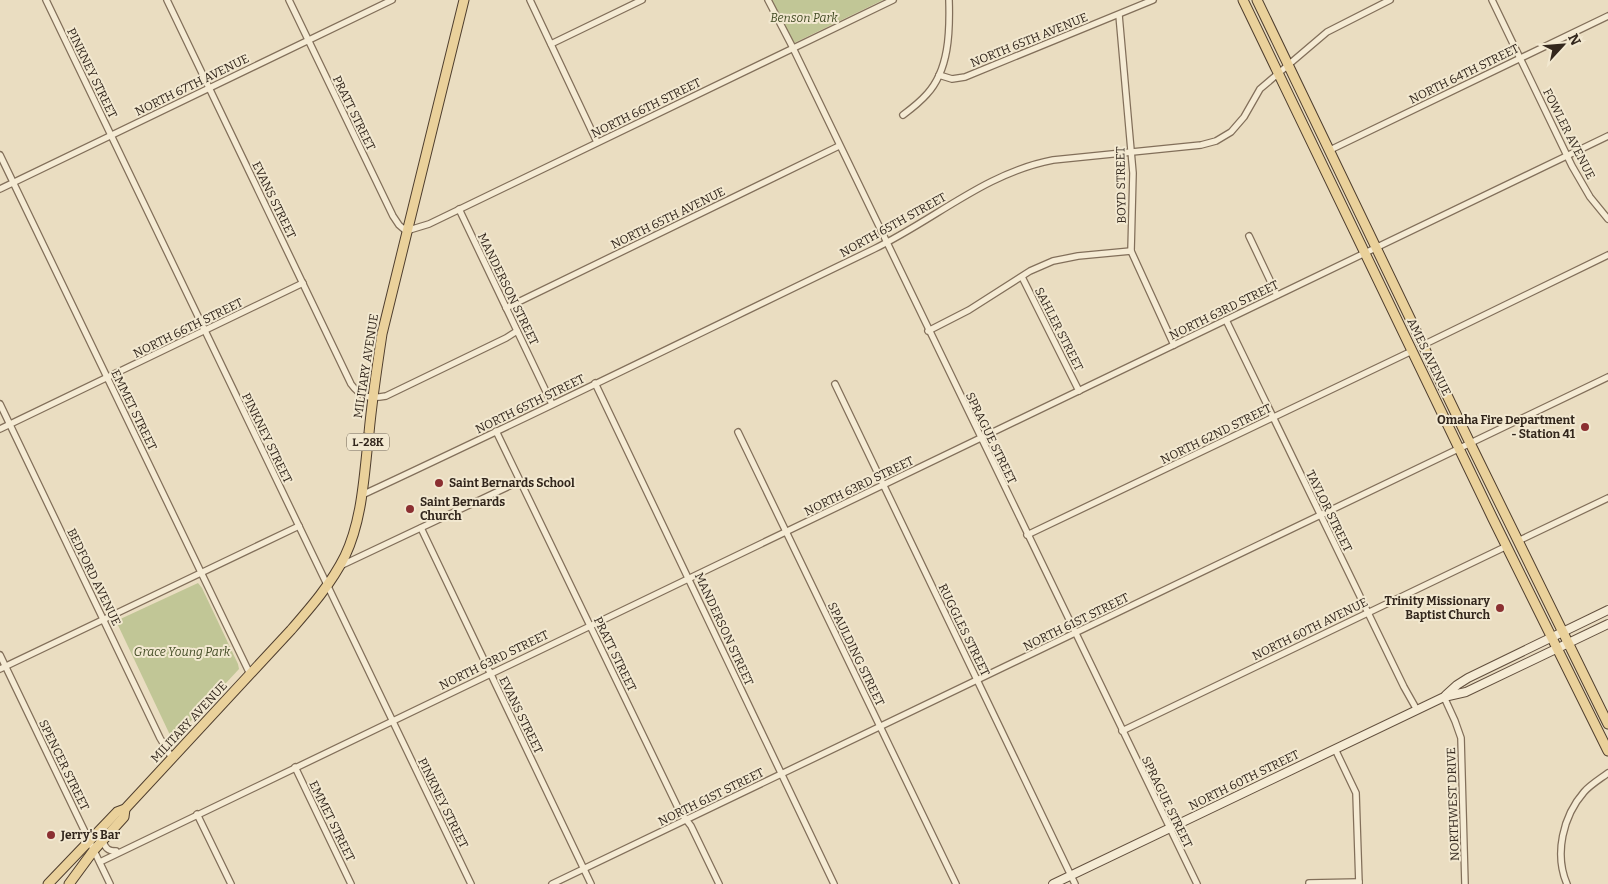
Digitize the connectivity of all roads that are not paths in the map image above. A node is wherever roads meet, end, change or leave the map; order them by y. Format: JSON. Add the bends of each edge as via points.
{"nodes":[{"id":1,"x":46,"y":0,"type":"edge"},
{"id":2,"x":167,"y":0,"type":"edge"},
{"id":3,"x":289,"y":0,"type":"edge"},
{"id":4,"x":392,"y":0,"type":"edge"},
{"id":5,"x":464,"y":0,"type":"edge"},
{"id":6,"x":530,"y":0,"type":"edge"},
{"id":7,"x":642,"y":0,"type":"edge"},
{"id":8,"x":768,"y":0,"type":"edge"},
{"id":9,"x":893,"y":0,"type":"edge"},
{"id":10,"x":949,"y":0,"type":"edge"},
{"id":11,"x":1153,"y":0,"type":"edge"},
{"id":12,"x":1243,"y":0,"type":"edge"},
{"id":13,"x":1257,"y":0,"type":"edge"},
{"id":14,"x":1390,"y":0,"type":"edge"},
{"id":15,"x":1492,"y":0,"type":"edge"},
{"id":16,"x":1119,"y":15,"type":"junction"},
{"id":17,"x":1608,"y":16,"type":"edge"},
{"id":18,"x":308,"y":40,"type":"junction"},
{"id":19,"x":551,"y":44,"type":"junction"},
{"id":20,"x":793,"y":48,"type":"junction"},
{"id":21,"x":1520,"y":58,"type":"junction"},
{"id":22,"x":1288,"y":65,"type":"junction"},
{"id":23,"x":1279,"y":74,"type":"junction"},
{"id":24,"x":939,"y":75,"type":"junction"},
{"id":25,"x":209,"y":88,"type":"junction"},
{"id":26,"x":903,"y":115,"type":"dead end"},
{"id":27,"x":111,"y":135,"type":"junction"},
{"id":28,"x":1608,"y":136,"type":"edge"},
{"id":29,"x":598,"y":142,"type":"junction"},
{"id":30,"x":840,"y":146,"type":"junction"},
{"id":31,"x":1330,"y":150,"type":"junction"},
{"id":32,"x":1132,"y":152,"type":"junction"},
{"id":33,"x":0,"y":155,"type":"edge"},
{"id":34,"x":1567,"y":156,"type":"junction"},
{"id":35,"x":13,"y":182,"type":"junction"},
{"id":36,"x":0,"y":188,"type":"edge"},
{"id":37,"x":459,"y":209,"type":"junction"},
{"id":38,"x":1608,"y":219,"type":"edge"},
{"id":39,"x":406,"y":230,"type":"junction"},
{"id":40,"x":1248,"y":236,"type":"dead end"},
{"id":41,"x":886,"y":242,"type":"junction"},
{"id":42,"x":1377,"y":248,"type":"junction"},
{"id":43,"x":1131,"y":252,"type":"junction"},
{"id":44,"x":1365,"y":253,"type":"junction"},
{"id":45,"x":1608,"y":256,"type":"edge"},
{"id":46,"x":1022,"y":277,"type":"junction"},
{"id":47,"x":303,"y":283,"type":"junction"},
{"id":48,"x":1276,"y":295,"type":"junction"},
{"id":49,"x":506,"y":308,"type":"junction"},
{"id":50,"x":1226,"y":320,"type":"junction"},
{"id":51,"x":205,"y":330,"type":"junction"},
{"id":52,"x":517,"y":331,"type":"junction"},
{"id":53,"x":928,"y":331,"type":"junction"},
{"id":54,"x":1174,"y":345,"type":"junction"},
{"id":55,"x":1423,"y":345,"type":"junction"},
{"id":56,"x":1412,"y":351,"type":"junction"},
{"id":57,"x":107,"y":377,"type":"junction"},
{"id":58,"x":1608,"y":377,"type":"edge"},
{"id":59,"x":594,"y":384,"type":"junction"},
{"id":60,"x":835,"y":384,"type":"dead end"},
{"id":61,"x":1079,"y":391,"type":"junction"},
{"id":62,"x":373,"y":399,"type":"junction"},
{"id":63,"x":0,"y":404,"type":"edge"},
{"id":64,"x":552,"y":404,"type":"junction"},
{"id":65,"x":1273,"y":417,"type":"junction"},
{"id":66,"x":10,"y":424,"type":"junction"},
{"id":67,"x":0,"y":429,"type":"edge"},
{"id":68,"x":496,"y":431,"type":"junction"},
{"id":69,"x":738,"y":432,"type":"dead end"},
{"id":70,"x":980,"y":438,"type":"junction"},
{"id":71,"x":1470,"y":443,"type":"junction"},
{"id":72,"x":1460,"y":448,"type":"junction"},
{"id":73,"x":520,"y":481,"type":"junction"},
{"id":74,"x":883,"y":485,"type":"junction"},
{"id":75,"x":362,"y":495,"type":"junction"},
{"id":76,"x":1608,"y":498,"type":"edge"},
{"id":77,"x":1320,"y":515,"type":"junction"},
{"id":78,"x":299,"y":526,"type":"junction"},
{"id":79,"x":421,"y":528,"type":"junction"},
{"id":80,"x":786,"y":532,"type":"junction"},
{"id":81,"x":1027,"y":535,"type":"junction"},
{"id":82,"x":1518,"y":541,"type":"junction"},
{"id":83,"x":1507,"y":546,"type":"junction"},
{"id":84,"x":338,"y":567,"type":"junction"},
{"id":85,"x":201,"y":573,"type":"junction"},
{"id":86,"x":688,"y":579,"type":"junction"},
{"id":87,"x":328,"y":585,"type":"junction"},
{"id":88,"x":1608,"y":610,"type":"edge"},
{"id":89,"x":1367,"y":613,"type":"junction"},
{"id":90,"x":103,"y":619,"type":"junction"},
{"id":91,"x":1608,"y":624,"type":"edge"},
{"id":92,"x":590,"y":626,"type":"junction"},
{"id":93,"x":1075,"y":633,"type":"junction"},
{"id":94,"x":1562,"y":633,"type":"junction"},
{"id":95,"x":1552,"y":638,"type":"junction"},
{"id":96,"x":1568,"y":643,"type":"junction"},
{"id":97,"x":1557,"y":648,"type":"junction"},
{"id":98,"x":0,"y":655,"type":"edge"},
{"id":99,"x":3,"y":667,"type":"edge"},
{"id":100,"x":490,"y":673,"type":"junction"},
{"id":101,"x":250,"y":674,"type":"junction"},
{"id":102,"x":977,"y":680,"type":"junction"},
{"id":103,"x":1444,"y":697,"type":"junction"},
{"id":104,"x":1417,"y":710,"type":"junction"},
{"id":105,"x":393,"y":720,"type":"junction"},
{"id":106,"x":1608,"y":724,"type":"edge"},
{"id":107,"x":880,"y":727,"type":"junction"},
{"id":108,"x":1122,"y":731,"type":"junction"},
{"id":109,"x":1335,"y":749,"type":"junction"},
{"id":110,"x":1608,"y":751,"type":"edge"},
{"id":111,"x":172,"y":758,"type":"junction"},
{"id":112,"x":295,"y":767,"type":"junction"},
{"id":113,"x":1608,"y":773,"type":"edge"},
{"id":114,"x":782,"y":774,"type":"junction"},
{"id":115,"x":124,"y":809,"type":"junction"},
{"id":116,"x":197,"y":814,"type":"junction"},
{"id":117,"x":686,"y":820,"type":"junction"},
{"id":118,"x":1169,"y":829,"type":"junction"},
{"id":119,"x":102,"y":840,"type":"junction"},
{"id":120,"x":92,"y":846,"type":"junction"},
{"id":121,"x":118,"y":852,"type":"junction"},
{"id":122,"x":100,"y":862,"type":"junction"},
{"id":123,"x":584,"y":869,"type":"junction"},
{"id":124,"x":1071,"y":876,"type":"junction"},
{"id":125,"x":50,"y":881,"type":"edge"},
{"id":126,"x":1309,"y":883,"type":"edge"},
{"id":127,"x":1359,"y":883,"type":"edge"},
{"id":128,"x":44,"y":884,"type":"edge"},
{"id":129,"x":69,"y":884,"type":"edge"},
{"id":130,"x":110,"y":884,"type":"edge"},
{"id":131,"x":231,"y":884,"type":"edge"},
{"id":132,"x":351,"y":884,"type":"edge"},
{"id":133,"x":471,"y":884,"type":"edge"},
{"id":134,"x":552,"y":884,"type":"edge"},
{"id":135,"x":591,"y":884,"type":"edge"},
{"id":136,"x":719,"y":884,"type":"edge"},
{"id":137,"x":834,"y":884,"type":"edge"},
{"id":138,"x":956,"y":884,"type":"edge"},
{"id":139,"x":1054,"y":884,"type":"edge"},
{"id":140,"x":1075,"y":884,"type":"edge"},
{"id":141,"x":1197,"y":884,"type":"edge"},
{"id":142,"x":1465,"y":884,"type":"edge"},
{"id":143,"x":1567,"y":884,"type":"edge"}],
"edges":[{"from":1,"to":27,"type":"street","name":"PINKNEY STREET"},
{"from":2,"to":25,"type":"street","name":"EVANS STREET"},
{"from":3,"to":18,"type":"street","name":"PRATT STREET"},
{"from":4,"to":18,"type":"street","name":"NORTH 67TH AVENUE"},
{"from":5,"to":39,"type":"main road","name":"MILITARY AVENUE","number":"L-28K"},
{"from":6,"to":19,"type":"street"},
{"from":7,"to":19,"type":"street"},
{"from":8,"to":20,"type":"street","name":"SPRAGUE STREET"},
{"from":9,"to":20,"type":"street","name":"NORTH 66TH STREET"},
{"from":10,"to":24,"type":"street","via":[[945,59]]},
{"from":11,"to":16,"type":"street","name":"NORTH 65TH AVENUE"},
{"from":12,"to":23,"type":"main road","name":"AMES AVENUE"},
{"from":13,"to":22,"type":"main road","name":"AMES AVENUE"},
{"from":14,"to":22,"type":"street","name":"NORTH 65TH STREET","via":[[1333,28]]},
{"from":15,"to":21,"type":"street","name":"FOWLER AVENUE"},
{"from":16,"to":24,"type":"street","name":"NORTH 65TH AVENUE","via":[[965,77],[952,79]]},
{"from":16,"to":32,"type":"street","name":"BOYD STREET"},
{"from":17,"to":21,"type":"street","name":"NORTH 64TH STREET"},
{"from":18,"to":25,"type":"street","name":"NORTH 67TH AVENUE"},
{"from":18,"to":39,"type":"street","name":"PRATT STREET","via":[[393,216]]},
{"from":19,"to":29,"type":"street"},
{"from":20,"to":29,"type":"street","name":"NORTH 66TH STREET"},
{"from":20,"to":30,"type":"street","name":"SPRAGUE STREET"},
{"from":21,"to":31,"type":"street","name":"NORTH 64TH STREET"},
{"from":21,"to":34,"type":"street","name":"FOWLER AVENUE"},
{"from":22,"to":23,"type":"street","name":"NORTH 65TH STREET"},
{"from":22,"to":31,"type":"main road","name":"AMES AVENUE"},
{"from":23,"to":32,"type":"street","name":"NORTH 65TH STREET","via":[[1260,89],[1236,127],[1216,141]]},
{"from":23,"to":44,"type":"main road","name":"AMES AVENUE"},
{"from":24,"to":26,"type":"street","via":[[928,94]]},
{"from":25,"to":27,"type":"street","name":"NORTH 67TH AVENUE"},
{"from":25,"to":47,"type":"street","name":"EVANS STREET"},
{"from":27,"to":35,"type":"street","name":"NORTH 67TH AVENUE"},
{"from":27,"to":51,"type":"street","name":"PINKNEY STREET"},
{"from":28,"to":34,"type":"street","name":"NORTH 63RD STREET"},
{"from":29,"to":37,"type":"street","name":"NORTH 66TH STREET"},
{"from":30,"to":41,"type":"street","name":"SPRAGUE STREET"},
{"from":30,"to":49,"type":"street","name":"NORTH 65TH AVENUE"},
{"from":31,"to":42,"type":"main road","name":"AMES AVENUE"},
{"from":32,"to":41,"type":"street","name":"NORTH 65TH STREET","via":[[1053,160],[1018,168]]},
{"from":32,"to":43,"type":"street","name":"BOYD STREET"},
{"from":33,"to":35,"type":"street","name":"EMMET STREET"},
{"from":34,"to":38,"type":"street","name":"FOWLER AVENUE","via":[[1590,197]]},
{"from":34,"to":42,"type":"street","name":"NORTH 63RD STREET"},
{"from":35,"to":36,"type":"street","name":"NORTH 67TH AVENUE"},
{"from":35,"to":57,"type":"street","name":"EMMET STREET"},
{"from":37,"to":39,"type":"street","name":"NORTH 66TH STREET","via":[[429,224]]},
{"from":37,"to":49,"type":"street","name":"MANDERSON STREET"},
{"from":39,"to":62,"type":"main road","name":"MILITARY AVENUE","number":"L-28K","via":[[382,334]]},
{"from":40,"to":48,"type":"street"},
{"from":41,"to":53,"type":"street","name":"SPRAGUE STREET"},
{"from":41,"to":59,"type":"street","name":"NORTH 65TH STREET"},
{"from":42,"to":44,"type":"street","name":"NORTH 63RD STREET"},
{"from":42,"to":55,"type":"main road","name":"AMES AVENUE"},
{"from":43,"to":46,"type":"street","via":[[1063,258]]},
{"from":43,"to":54,"type":"street","name":"BOYD STREET"},
{"from":44,"to":48,"type":"street","name":"NORTH 63RD STREET"},
{"from":44,"to":56,"type":"main road","name":"AMES AVENUE"},
{"from":45,"to":55,"type":"street"},
{"from":46,"to":53,"type":"street"},
{"from":46,"to":61,"type":"street","name":"SAHLER STREET"},
{"from":47,"to":51,"type":"street","name":"NORTH 66TH STREET"},
{"from":47,"to":62,"type":"street","name":"EVANS STREET","via":[[351,384],[360,394]]},
{"from":48,"to":50,"type":"street","name":"NORTH 63RD STREET"},
{"from":49,"to":52,"type":"street","name":"MANDERSON STREET"},
{"from":50,"to":54,"type":"street","name":"NORTH 63RD STREET"},
{"from":50,"to":65,"type":"street","name":"TAYLOR STREET"},
{"from":51,"to":57,"type":"street","name":"NORTH 66TH STREET"},
{"from":51,"to":78,"type":"street","name":"PINKNEY STREET"},
{"from":52,"to":62,"type":"street","via":[[396,392]]},
{"from":52,"to":64,"type":"street","name":"MANDERSON STREET"},
{"from":53,"to":70,"type":"street","name":"SPRAGUE STREET"},
{"from":54,"to":61,"type":"street","name":"NORTH 63RD STREET"},
{"from":55,"to":71,"type":"main road","name":"AMES AVENUE"},
{"from":56,"to":65,"type":"street","name":"NORTH 62ND STREET"},
{"from":56,"to":72,"type":"main road","name":"AMES AVENUE"},
{"from":57,"to":66,"type":"street","name":"NORTH 66TH STREET"},
{"from":57,"to":85,"type":"street","name":"EMMET STREET"},
{"from":58,"to":71,"type":"street","name":"NORTH 61ST STREET"},
{"from":59,"to":64,"type":"street","name":"NORTH 65TH STREET"},
{"from":59,"to":86,"type":"street","name":"MANDERSON STREET"},
{"from":60,"to":74,"type":"street","name":"RUGGLES STREET"},
{"from":61,"to":70,"type":"street","name":"NORTH 63RD STREET"},
{"from":62,"to":75,"type":"main road","name":"MILITARY AVENUE","number":"L-28K"},
{"from":63,"to":66,"type":"street","name":"BEDFORD AVENUE"},
{"from":64,"to":68,"type":"street","name":"NORTH 65TH STREET"},
{"from":65,"to":77,"type":"street","name":"TAYLOR STREET"},
{"from":65,"to":81,"type":"street","name":"NORTH 62ND STREET"},
{"from":66,"to":67,"type":"street","name":"NORTH 66TH STREET"},
{"from":66,"to":90,"type":"street","name":"BEDFORD AVENUE"},
{"from":68,"to":73,"type":"street","name":"PRATT STREET"},
{"from":68,"to":75,"type":"street","name":"NORTH 65TH STREET"},
{"from":69,"to":80,"type":"street","name":"SPAULDING STREET"},
{"from":70,"to":74,"type":"street","name":"NORTH 63RD STREET"},
{"from":70,"to":81,"type":"street","name":"SPRAGUE STREET"},
{"from":71,"to":72,"type":"street","name":"NORTH 61ST STREET"},
{"from":71,"to":82,"type":"main road","name":"AMES AVENUE"},
{"from":72,"to":77,"type":"street","name":"NORTH 61ST STREET"},
{"from":72,"to":83,"type":"main road","name":"AMES AVENUE"},
{"from":73,"to":79,"type":"street"},
{"from":73,"to":92,"type":"street","name":"PRATT STREET"},
{"from":74,"to":80,"type":"street","name":"NORTH 63RD STREET"},
{"from":74,"to":102,"type":"street","name":"RUGGLES STREET"},
{"from":75,"to":84,"type":"main road","name":"MILITARY AVENUE","number":"L-28K","via":[[351,540]]},
{"from":76,"to":82,"type":"street"},
{"from":77,"to":89,"type":"street","name":"TAYLOR STREET"},
{"from":77,"to":93,"type":"street","name":"NORTH 61ST STREET"},
{"from":78,"to":85,"type":"street"},
{"from":78,"to":87,"type":"street","name":"PINKNEY STREET"},
{"from":79,"to":84,"type":"street"},
{"from":79,"to":100,"type":"street","name":"EVANS STREET"},
{"from":80,"to":86,"type":"street","name":"NORTH 63RD STREET"},
{"from":80,"to":107,"type":"street","name":"SPAULDING STREET"},
{"from":81,"to":93,"type":"street","name":"SPRAGUE STREET"},
{"from":82,"to":94,"type":"main road","name":"AMES AVENUE"},
{"from":83,"to":89,"type":"street","name":"NORTH 60TH AVENUE"},
{"from":83,"to":95,"type":"main road","name":"AMES AVENUE"},
{"from":84,"to":87,"type":"main road","name":"MILITARY AVENUE","number":"L-28K"},
{"from":85,"to":90,"type":"street"},
{"from":85,"to":101,"type":"street","name":"EMMET STREET"},
{"from":86,"to":92,"type":"street","name":"NORTH 63RD STREET"},
{"from":86,"to":114,"type":"street","name":"MANDERSON STREET"},
{"from":87,"to":101,"type":"main road","name":"MILITARY AVENUE","number":"L-28K"},
{"from":87,"to":105,"type":"street","name":"PINKNEY STREET"},
{"from":88,"to":94,"type":"main road","name":"NORTH 60TH STREET"},
{"from":89,"to":104,"type":"street","name":"TAYLOR STREET"},
{"from":89,"to":108,"type":"street","name":"NORTH 60TH AVENUE"},
{"from":90,"to":99,"type":"street"},
{"from":90,"to":111,"type":"street","name":"BEDFORD AVENUE"},
{"from":91,"to":96,"type":"main road","name":"NORTH 60TH STREET"},
{"from":92,"to":100,"type":"street","name":"NORTH 63RD STREET"},
{"from":92,"to":117,"type":"street","name":"PRATT STREET"},
{"from":93,"to":102,"type":"street","name":"NORTH 61ST STREET"},
{"from":93,"to":108,"type":"street","name":"SPRAGUE STREET"},
{"from":94,"to":95,"type":"main road","name":"NORTH 60TH STREET"},
{"from":94,"to":96,"type":"main road","name":"AMES AVENUE"},
{"from":95,"to":97,"type":"main road","name":"AMES AVENUE"},
{"from":95,"to":103,"type":"main road","name":"NORTH 60TH STREET","via":[[1468,678]]},
{"from":96,"to":97,"type":"main road","name":"NORTH 60TH STREET"},
{"from":96,"to":106,"type":"main road","name":"AMES AVENUE"},
{"from":97,"to":103,"type":"main road","name":"NORTH 60TH STREET","via":[[1466,692]]},
{"from":97,"to":110,"type":"main road","name":"AMES AVENUE"},
{"from":98,"to":99,"type":"street","name":"SPENCER STREET"},
{"from":99,"to":120,"type":"street","name":"SPENCER STREET"},
{"from":100,"to":105,"type":"street","name":"NORTH 63RD STREET"},
{"from":100,"to":123,"type":"street","name":"EVANS STREET"},
{"from":101,"to":111,"type":"main road","name":"MILITARY AVENUE","number":"L-28K"},
{"from":102,"to":107,"type":"street","name":"NORTH 61ST STREET"},
{"from":102,"to":124,"type":"street","name":"RUGGLES STREET"},
{"from":103,"to":104,"type":"main road","name":"NORTH 60TH STREET"},
{"from":103,"to":142,"type":"street","name":"NORTHWEST DRIVE","via":[[1461,738]]},
{"from":104,"to":109,"type":"main road","name":"NORTH 60TH STREET"},
{"from":105,"to":112,"type":"street","name":"NORTH 63RD STREET"},
{"from":105,"to":133,"type":"street","name":"PINKNEY STREET"},
{"from":107,"to":114,"type":"street","name":"NORTH 61ST STREET"},
{"from":107,"to":138,"type":"street","name":"SPAULDING STREET"},
{"from":108,"to":118,"type":"street","name":"SPRAGUE STREET"},
{"from":109,"to":118,"type":"main road","name":"NORTH 60TH STREET"},
{"from":109,"to":127,"type":"street","via":[[1356,793]]},
{"from":111,"to":115,"type":"main road","name":"MILITARY AVENUE","number":"L-28K"},
{"from":112,"to":116,"type":"street","name":"NORTH 63RD STREET"},
{"from":112,"to":132,"type":"street","name":"EMMET STREET"},
{"from":113,"to":143,"type":"street","via":[[1584,792],[1569,816],[1561,851]]},
{"from":114,"to":117,"type":"street","name":"NORTH 61ST STREET"},
{"from":114,"to":137,"type":"street","name":"MANDERSON STREET"},
{"from":115,"to":119,"type":"main road","name":"MILITARY AVENUE","number":"L-28K","via":[[124,817]]},
{"from":115,"to":120,"type":"main road","name":"MILITARY AVENUE","number":"L-28K","via":[[117,812]]},
{"from":116,"to":121,"type":"street","name":"NORTH 63RD STREET"},
{"from":116,"to":131,"type":"street"},
{"from":117,"to":123,"type":"street","name":"NORTH 61ST STREET"},
{"from":117,"to":136,"type":"street","name":"PRATT STREET"},
{"from":118,"to":124,"type":"main road","name":"NORTH 60TH STREET"},
{"from":118,"to":141,"type":"street","name":"SPRAGUE STREET"},
{"from":119,"to":120,"type":"main road","name":"MILITARY AVENUE","number":"L-28K"},
{"from":119,"to":121,"type":"street","via":[[109,851]]},
{"from":120,"to":122,"type":"street","name":"SPENCER STREET"},
{"from":120,"to":125,"type":"main road","name":"MILITARY AVENUE","number":"L-28K"},
{"from":120,"to":129,"type":"main road","name":"MILITARY AVENUE","number":"L-28K"},
{"from":121,"to":122,"type":"street","name":"NORTH 63RD STREET"},
{"from":122,"to":130,"type":"street","name":"SPENCER STREET"},
{"from":123,"to":134,"type":"street","name":"NORTH 61ST STREET"},
{"from":123,"to":135,"type":"street","name":"EVANS STREET"},
{"from":124,"to":139,"type":"main road","name":"NORTH 60TH STREET"},
{"from":124,"to":140,"type":"street","name":"RUGGLES STREET"},
{"from":125,"to":128,"type":"street"},
{"from":126,"to":127,"type":"street"}]}
